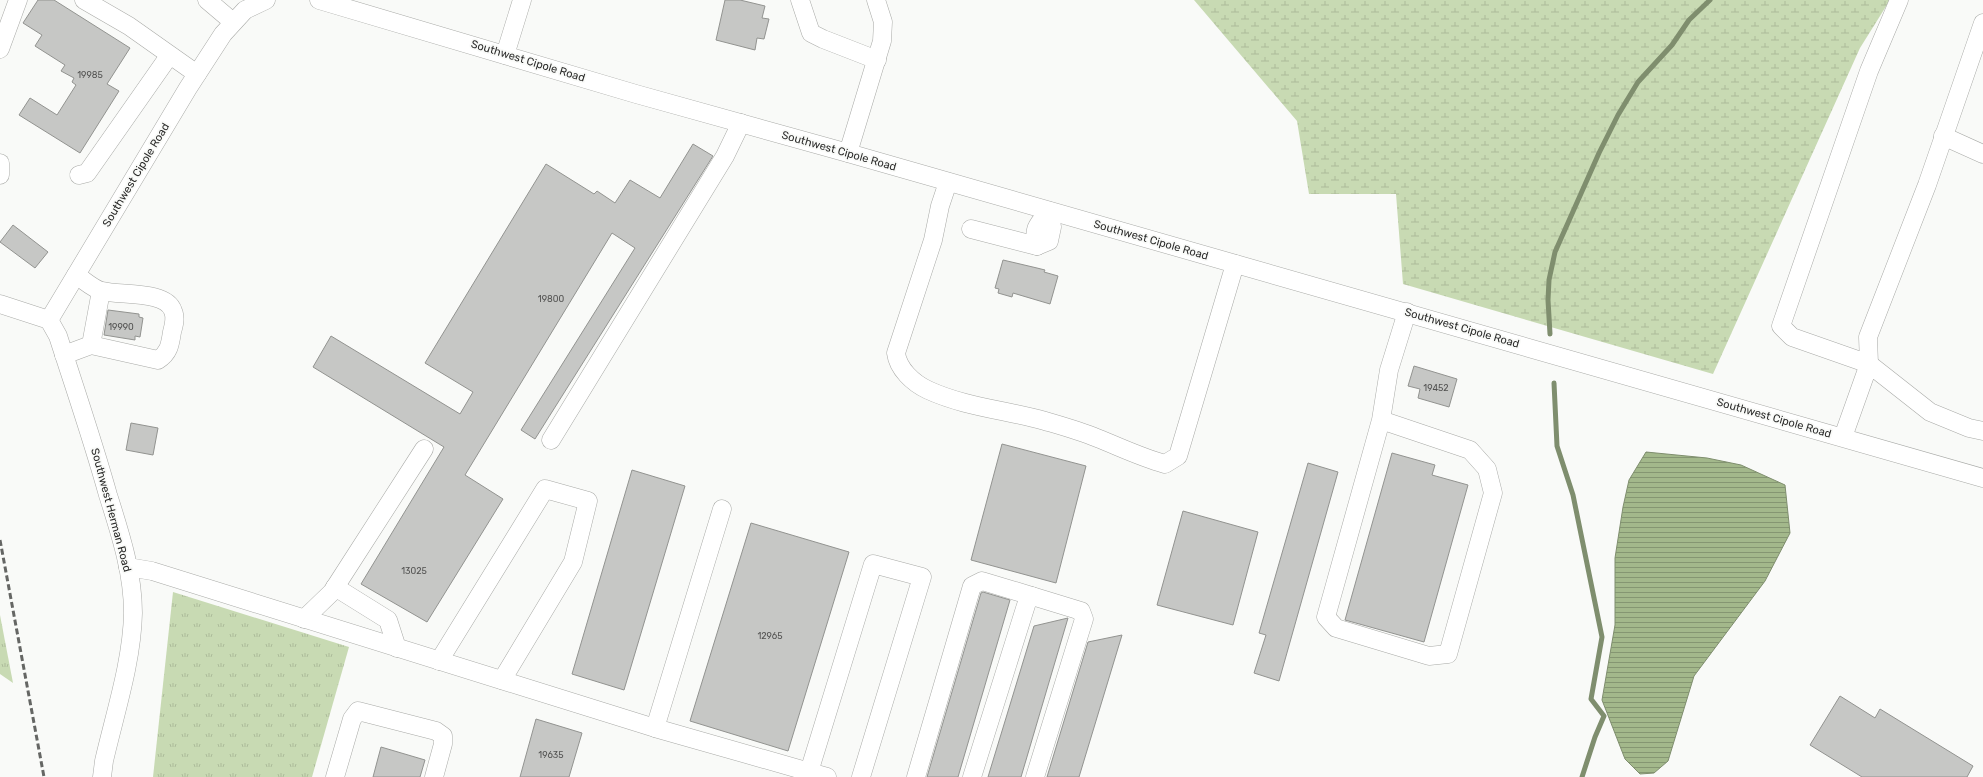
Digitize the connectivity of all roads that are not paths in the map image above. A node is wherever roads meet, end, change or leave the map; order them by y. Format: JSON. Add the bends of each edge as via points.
{"nodes":[{"id":1,"x":18,"y":0,"type":"edge"},
{"id":2,"x":84,"y":0,"type":"edge"},
{"id":3,"x":207,"y":0,"type":"edge"},
{"id":4,"x":319,"y":0,"type":"edge"},
{"id":5,"x":522,"y":0,"type":"edge"},
{"id":6,"x":800,"y":0,"type":"edge"},
{"id":7,"x":876,"y":0,"type":"edge"},
{"id":8,"x":1899,"y":0,"type":"edge"},
{"id":9,"x":261,"y":1,"type":"edge"},
{"id":10,"x":233,"y":22,"type":"junction"},
{"id":11,"x":1983,"y":23,"type":"edge"},
{"id":12,"x":0,"y":50,"type":"edge"},
{"id":13,"x":505,"y":55,"type":"junction"},
{"id":14,"x":169,"y":56,"type":"junction"},
{"id":15,"x":877,"y":60,"type":"junction"},
{"id":16,"x":197,"y":74,"type":"junction"},
{"id":17,"x":741,"y":123,"type":"junction"},
{"id":18,"x":1943,"y":136,"type":"junction"},
{"id":19,"x":848,"y":153,"type":"junction"},
{"id":20,"x":1983,"y":154,"type":"edge"},
{"id":21,"x":0,"y":163,"type":"edge"},
{"id":22,"x":0,"y":175,"type":"edge"},
{"id":23,"x":79,"y":175,"type":"dead end"},
{"id":24,"x":948,"y":182,"type":"junction"},
{"id":25,"x":1049,"y":211,"type":"junction"},
{"id":26,"x":971,"y":230,"type":"dead end"},
{"id":27,"x":1235,"y":264,"type":"junction"},
{"id":28,"x":76,"y":275,"type":"junction"},
{"id":29,"x":101,"y":291,"type":"junction"},
{"id":30,"x":0,"y":304,"type":"edge"},
{"id":31,"x":1406,"y":312,"type":"junction"},
{"id":32,"x":49,"y":320,"type":"junction"},
{"id":33,"x":91,"y":345,"type":"junction"},
{"id":34,"x":64,"y":355,"type":"junction"},
{"id":35,"x":1869,"y":364,"type":"junction"},
{"id":36,"x":1381,"y":420,"type":"junction"},
{"id":37,"x":1983,"y":431,"type":"edge"},
{"id":38,"x":1843,"y":437,"type":"junction"},
{"id":39,"x":551,"y":440,"type":"dead end"},
{"id":40,"x":424,"y":448,"type":"dead end"},
{"id":41,"x":1983,"y":478,"type":"edge"},
{"id":42,"x":722,"y":509,"type":"dead end"},
{"id":43,"x":128,"y":567,"type":"junction"},
{"id":44,"x":335,"y":588,"type":"junction"},
{"id":45,"x":1032,"y":596,"type":"junction"},
{"id":46,"x":304,"y":619,"type":"junction"},
{"id":47,"x":397,"y":648,"type":"junction"},
{"id":48,"x":439,"y":661,"type":"junction"},
{"id":49,"x":502,"y":680,"type":"junction"},
{"id":50,"x":655,"y":728,"type":"junction"},
{"id":51,"x":809,"y":772,"type":"junction"},
{"id":52,"x":102,"y":777,"type":"edge"},
{"id":53,"x":335,"y":777,"type":"edge"},
{"id":54,"x":434,"y":777,"type":"edge"},
{"id":55,"x":827,"y":777,"type":"edge"},
{"id":56,"x":861,"y":777,"type":"edge"},
{"id":57,"x":916,"y":777,"type":"edge"},
{"id":58,"x":972,"y":777,"type":"edge"},
{"id":59,"x":1035,"y":777,"type":"edge"}],
"edges":[{"from":1,"to":12,"type":"street"},
{"from":2,"to":14,"type":"street","via":[[129,26]]},
{"from":3,"to":10,"type":"street"},
{"from":4,"to":13,"type":"street","name":"Southwest Cipole Road"},
{"from":5,"to":13,"type":"street"},
{"from":6,"to":15,"type":"street","via":[[811,33]]},
{"from":7,"to":15,"type":"street","via":[[882,14],[884,31]]},
{"from":8,"to":35,"type":"street","via":[[1868,71],[1781,326],[1792,337]]},
{"from":9,"to":10,"type":"street","name":"Southwest Cipole Road","via":[[245,10]]},
{"from":10,"to":16,"type":"street","name":"Southwest Cipole Road"},
{"from":11,"to":18,"type":"street"},
{"from":13,"to":17,"type":"street","name":"Southwest Cipole Road"},
{"from":14,"to":16,"type":"street"},
{"from":14,"to":23,"type":"street","via":[[87,173]]},
{"from":15,"to":19,"type":"street"},
{"from":16,"to":28,"type":"street","name":"Southwest Cipole Road"},
{"from":17,"to":19,"type":"street","name":"Southwest Cipole Road"},
{"from":17,"to":39,"type":"street","via":[[725,156]]},
{"from":18,"to":20,"type":"street"},
{"from":18,"to":35,"type":"street","via":[[1927,186],[1868,337]]},
{"from":19,"to":24,"type":"street","name":"Southwest Cipole Road"},
{"from":21,"to":22,"type":"street"},
{"from":24,"to":25,"type":"street","name":"Southwest Cipole Road"},
{"from":24,"to":27,"type":"street","via":[[933,240],[896,353],[897,362],[908,376],[927,389],[958,402],[1044,421],[1096,437],[1136,455],[1165,464],[1178,456]]},
{"from":25,"to":26,"type":"street","via":[[1038,224],[1034,236],[1037,246]]},
{"from":25,"to":27,"type":"street","name":"Southwest Cipole Road"},
{"from":27,"to":31,"type":"street","name":"Southwest Cipole Road"},
{"from":28,"to":29,"type":"street"},
{"from":28,"to":32,"type":"street","name":"Southwest Cipole Road"},
{"from":29,"to":33,"type":"street"},
{"from":29,"to":33,"type":"street","via":[[156,298],[168,303],[173,310],[174,320],[170,349],[158,360]]},
{"from":30,"to":32,"type":"street"},
{"from":31,"to":36,"type":"street","via":[[1389,370]]},
{"from":31,"to":38,"type":"street","name":"Southwest Cipole Road"},
{"from":32,"to":34,"type":"street","name":"Southwest Herman Road"},
{"from":33,"to":34,"type":"street"},
{"from":34,"to":43,"type":"street","name":"Southwest Herman Road","via":[[96,452]]},
{"from":35,"to":37,"type":"street","via":[[1930,412]]},
{"from":35,"to":38,"type":"street"},
{"from":36,"to":36,"type":"street","via":[[1326,617],[1336,628],[1429,656],[1448,654],[1493,493],[1487,469],[1470,450]]},
{"from":38,"to":41,"type":"street","name":"Southwest Cipole Road"},
{"from":40,"to":44,"type":"street"},
{"from":42,"to":50,"type":"street"},
{"from":43,"to":46,"type":"street","via":[[152,571]]},
{"from":43,"to":52,"type":"street","name":"Southwest Herman Road","via":[[132,596],[131,634]]},
{"from":44,"to":46,"type":"street"},
{"from":44,"to":47,"type":"street","via":[[388,620]]},
{"from":45,"to":57,"type":"street","via":[[982,581],[972,586]]},
{"from":45,"to":58,"type":"street","via":[[1027,602]]},
{"from":45,"to":59,"type":"street","via":[[1081,611],[1084,619]]},
{"from":46,"to":47,"type":"street"},
{"from":47,"to":48,"type":"street"},
{"from":48,"to":49,"type":"street"},
{"from":48,"to":49,"type":"street","via":[[545,489],[588,501],[573,562]]},
{"from":49,"to":50,"type":"street"},
{"from":50,"to":51,"type":"street"},
{"from":51,"to":55,"type":"street"},
{"from":51,"to":56,"type":"street","via":[[873,564],[922,577]]},
{"from":53,"to":54,"type":"street","via":[[352,719],[358,711],[436,731],[443,736]]}]}
